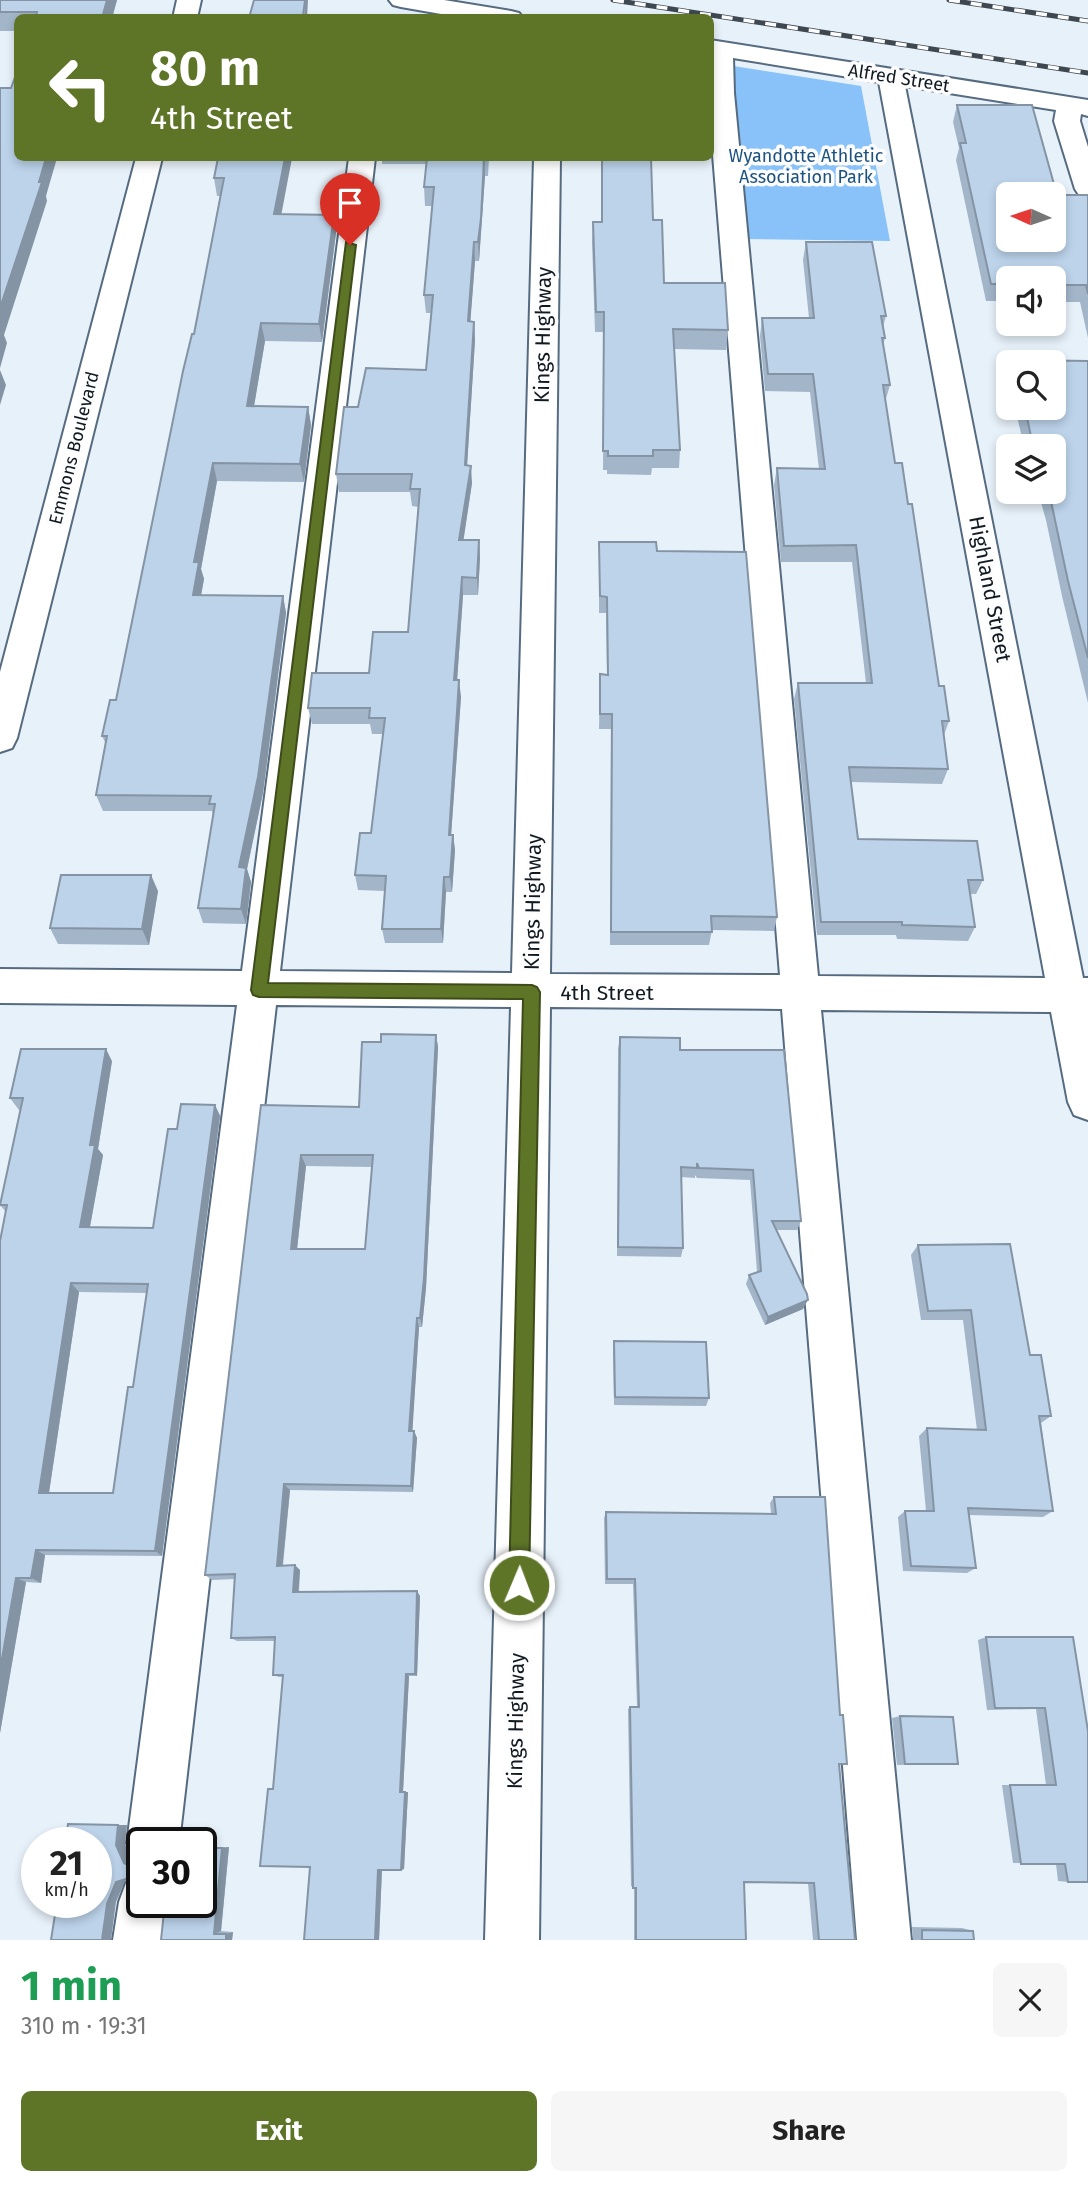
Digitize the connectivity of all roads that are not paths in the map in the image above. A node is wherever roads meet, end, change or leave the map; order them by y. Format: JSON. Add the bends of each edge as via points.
{"nodes":[{"id":1,"x":390,"y":5,"type":"edge"},
{"id":2,"x":474,"y":14,"type":"edge"},
{"id":3,"x":716,"y":48,"type":"edge"},
{"id":4,"x":891,"y":78,"type":"junction"},
{"id":5,"x":1079,"y":107,"type":"edge"},
{"id":6,"x":148,"y":161,"type":"edge"},
{"id":7,"x":362,"y":161,"type":"edge"},
{"id":8,"x":547,"y":161,"type":"edge"},
{"id":9,"x":1088,"y":189,"type":"edge"},
{"id":10,"x":0,"y":738,"type":"edge"},
{"id":11,"x":0,"y":986,"type":"edge"},
{"id":12,"x":259,"y":990,"type":"junction"},
{"id":13,"x":532,"y":992,"type":"junction"},
{"id":14,"x":801,"y":994,"type":"junction"},
{"id":15,"x":1078,"y":995,"type":"edge"},
{"id":16,"x":1088,"y":1102,"type":"edge"},
{"id":17,"x":155,"y":1827,"type":"edge"},
{"id":18,"x":143,"y":1918,"type":"edge"},
{"id":19,"x":140,"y":1940,"type":"edge"},
{"id":20,"x":512,"y":1940,"type":"edge"},
{"id":21,"x":884,"y":1940,"type":"edge"}],
"edges":[{"from":1,"to":2,"type":"street"},
{"from":3,"to":4,"type":"street","name":"Alfred Street"},
{"from":3,"to":14,"type":"street"},
{"from":4,"to":5,"type":"street","name":"Alfred Street"},
{"from":4,"to":15,"type":"street","name":"Highland Street"},
{"from":5,"to":9,"type":"street","via":[[1068,121]]},
{"from":6,"to":10,"type":"street","name":"Emmons Boulevard"},
{"from":7,"to":12,"type":"street"},
{"from":8,"to":13,"type":"street","name":"Kings Highway"},
{"from":11,"to":12,"type":"street","name":"4th Street"},
{"from":12,"to":13,"type":"street","name":"4th Street"},
{"from":12,"to":17,"type":"street"},
{"from":13,"to":14,"type":"street","name":"4th Street"},
{"from":13,"to":20,"type":"street","name":"Kings Highway"},
{"from":14,"to":15,"type":"street","name":"4th Street"},
{"from":14,"to":21,"type":"street"},
{"from":15,"to":16,"type":"street","name":"Highland Street"},
{"from":18,"to":19,"type":"street"}]}
